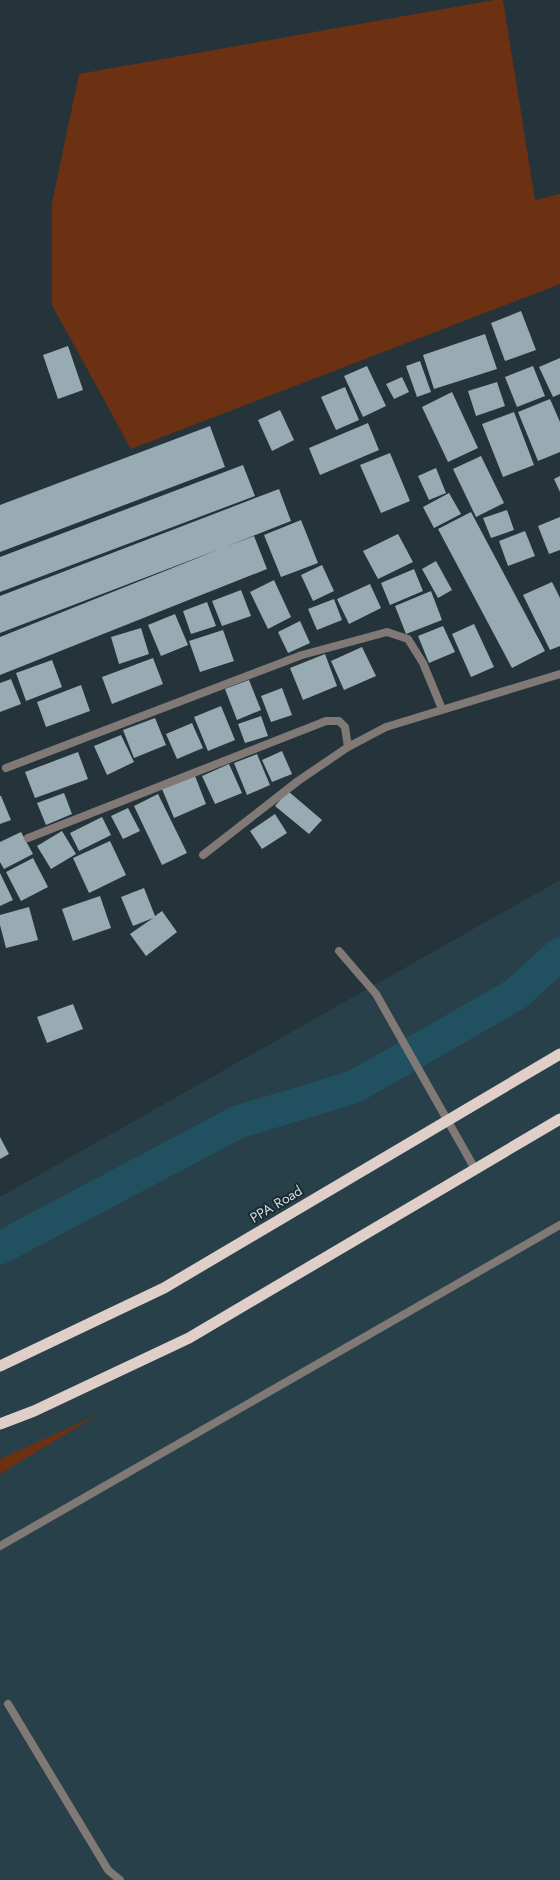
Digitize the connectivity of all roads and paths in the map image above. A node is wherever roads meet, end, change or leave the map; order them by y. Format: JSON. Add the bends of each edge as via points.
{"nodes":[{"id":1,"x":560,"y":674,"type":"edge"},
{"id":2,"x":442,"y":709,"type":"junction"},
{"id":3,"x":348,"y":747,"type":"junction"},
{"id":4,"x":6,"y":768,"type":"dead end"},
{"id":5,"x":28,"y":838,"type":"dead end"},
{"id":6,"x":203,"y":855,"type":"dead end"},
{"id":7,"x":339,"y":951,"type":"dead end"},
{"id":8,"x":560,"y":1054,"type":"edge"},
{"id":9,"x":560,"y":1119,"type":"edge"},
{"id":10,"x":446,"y":1121,"type":"junction"},
{"id":11,"x":475,"y":1169,"type":"junction"},
{"id":12,"x":560,"y":1225,"type":"edge"},
{"id":13,"x":0,"y":1366,"type":"edge"},
{"id":14,"x":0,"y":1424,"type":"edge"},
{"id":15,"x":0,"y":1546,"type":"edge"},
{"id":16,"x":8,"y":1704,"type":"dead end"},
{"id":17,"x":120,"y":1880,"type":"edge"}],
"edges":[{"from":1,"to":2,"type":"street"},
{"from":2,"to":3,"type":"street","via":[[386,727]]},
{"from":2,"to":4,"type":"street","via":[[423,663],[408,638],[387,632],[302,656]]},
{"from":3,"to":5,"type":"street","via":[[345,727],[339,721],[326,721]]},
{"from":3,"to":6,"type":"street","via":[[298,781]]},
{"from":7,"to":10,"type":"street","via":[[376,994]]},
{"from":8,"to":10,"type":"highway","name":"PPA Road"},
{"from":9,"to":11,"type":"highway"},
{"from":10,"to":11,"type":"street"},
{"from":10,"to":13,"type":"highway","name":"PPA Road","via":[[164,1288]]},
{"from":11,"to":14,"type":"highway","via":[[189,1338],[34,1411]]},
{"from":12,"to":15,"type":"street"},
{"from":16,"to":17,"type":"street","via":[[108,1870]]}]}
